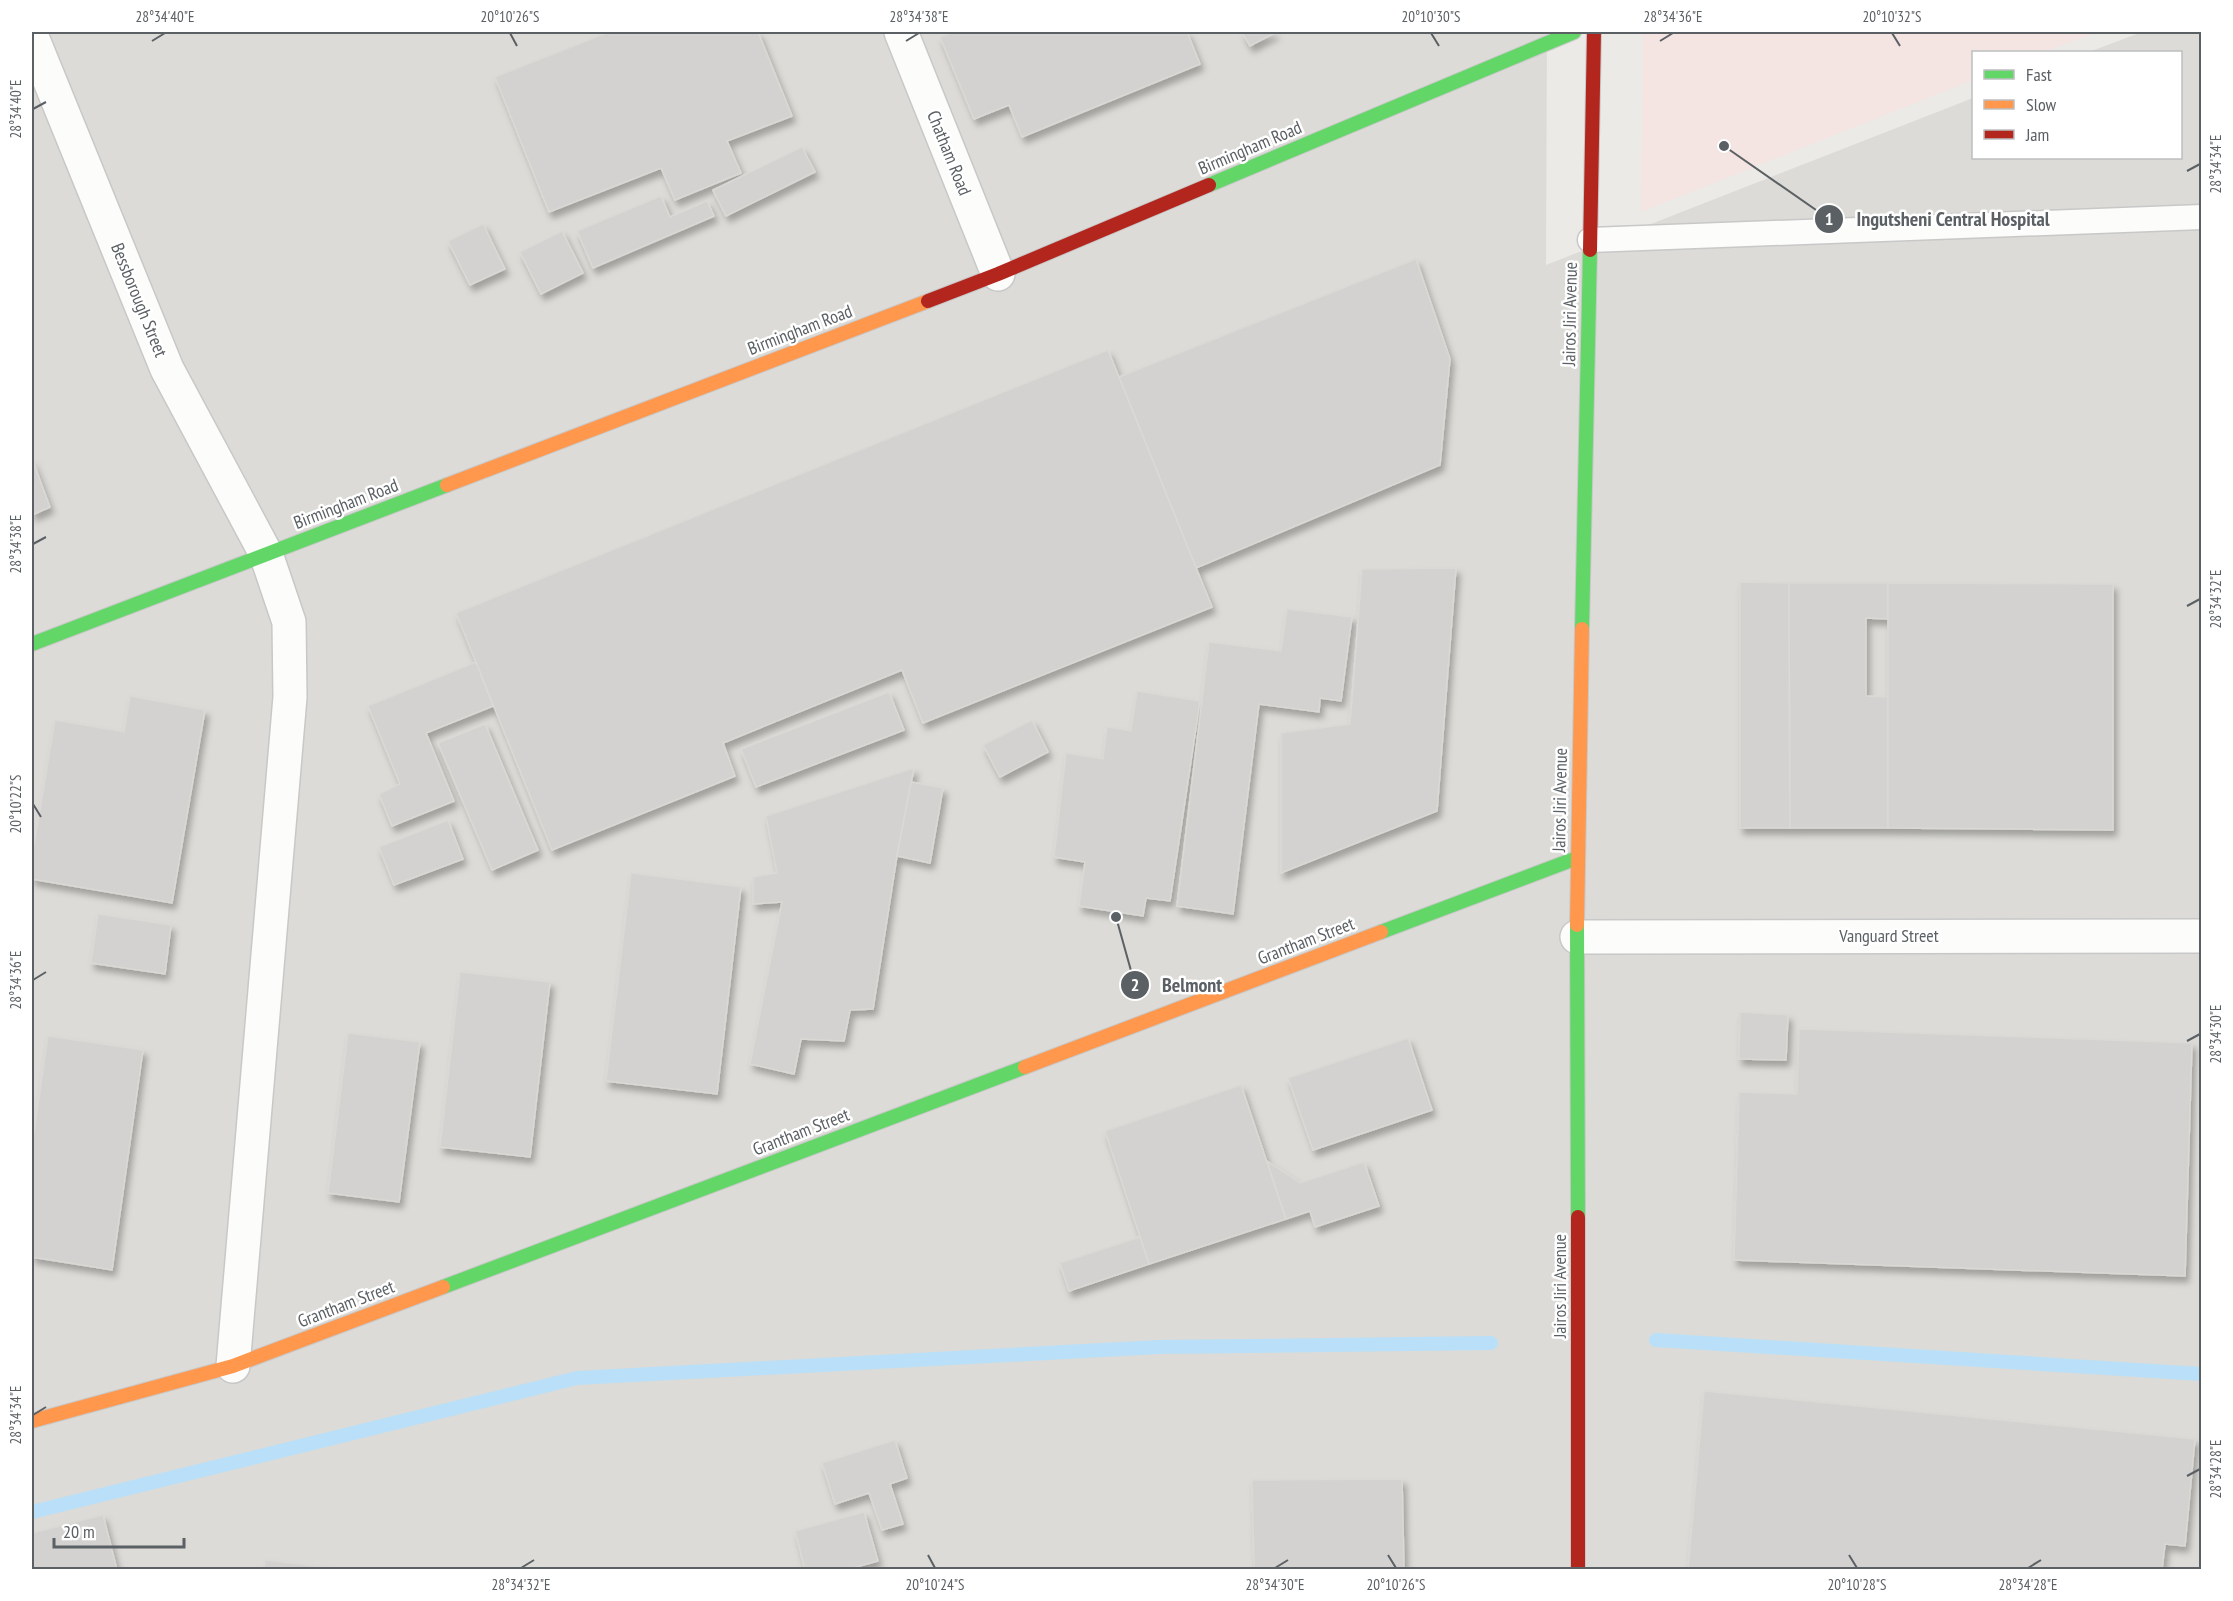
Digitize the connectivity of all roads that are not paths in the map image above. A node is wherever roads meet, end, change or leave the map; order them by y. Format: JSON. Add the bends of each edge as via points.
{"nodes":[{"id":1,"x":901,"y":32,"type":"edge"},
{"id":2,"x":1574,"y":32,"type":"edge"},
{"id":3,"x":1594,"y":32,"type":"edge"},
{"id":4,"x":32,"y":37,"type":"edge"},
{"id":5,"x":2202,"y":217,"type":"edge"},
{"id":6,"x":1590,"y":240,"type":"junction"},
{"id":7,"x":998,"y":274,"type":"junction"},
{"id":8,"x":266,"y":554,"type":"junction"},
{"id":9,"x":32,"y":644,"type":"edge"},
{"id":10,"x":1577,"y":858,"type":"junction"},
{"id":11,"x":2202,"y":936,"type":"edge"},
{"id":12,"x":1577,"y":937,"type":"junction"},
{"id":13,"x":233,"y":1366,"type":"junction"},
{"id":14,"x":32,"y":1421,"type":"edge"},
{"id":15,"x":1578,"y":1569,"type":"edge"}],
"edges":[{"from":1,"to":7,"type":"street","name":"Chatham Road"},
{"from":2,"to":7,"type":"street","name":"Birmingham Road"},
{"from":3,"to":6,"type":"street","name":"Jairos Jiri Avenue"},
{"from":4,"to":8,"type":"street","name":"Bessborough Street","via":[[167,369]]},
{"from":5,"to":6,"type":"lane"},
{"from":6,"to":10,"type":"street","name":"Jairos Jiri Avenue"},
{"from":7,"to":8,"type":"street","name":"Birmingham Road"},
{"from":8,"to":9,"type":"street","name":"Birmingham Road"},
{"from":8,"to":13,"type":"street","name":"Bessborough Street","via":[[289,622],[290,697]]},
{"from":10,"to":12,"type":"street","name":"Jairos Jiri Avenue"},
{"from":10,"to":13,"type":"street","name":"Grantham Street"},
{"from":11,"to":12,"type":"street","name":"Vanguard Street"},
{"from":12,"to":15,"type":"street","name":"Jairos Jiri Avenue"},
{"from":13,"to":14,"type":"street","name":"Grantham Street"}]}
